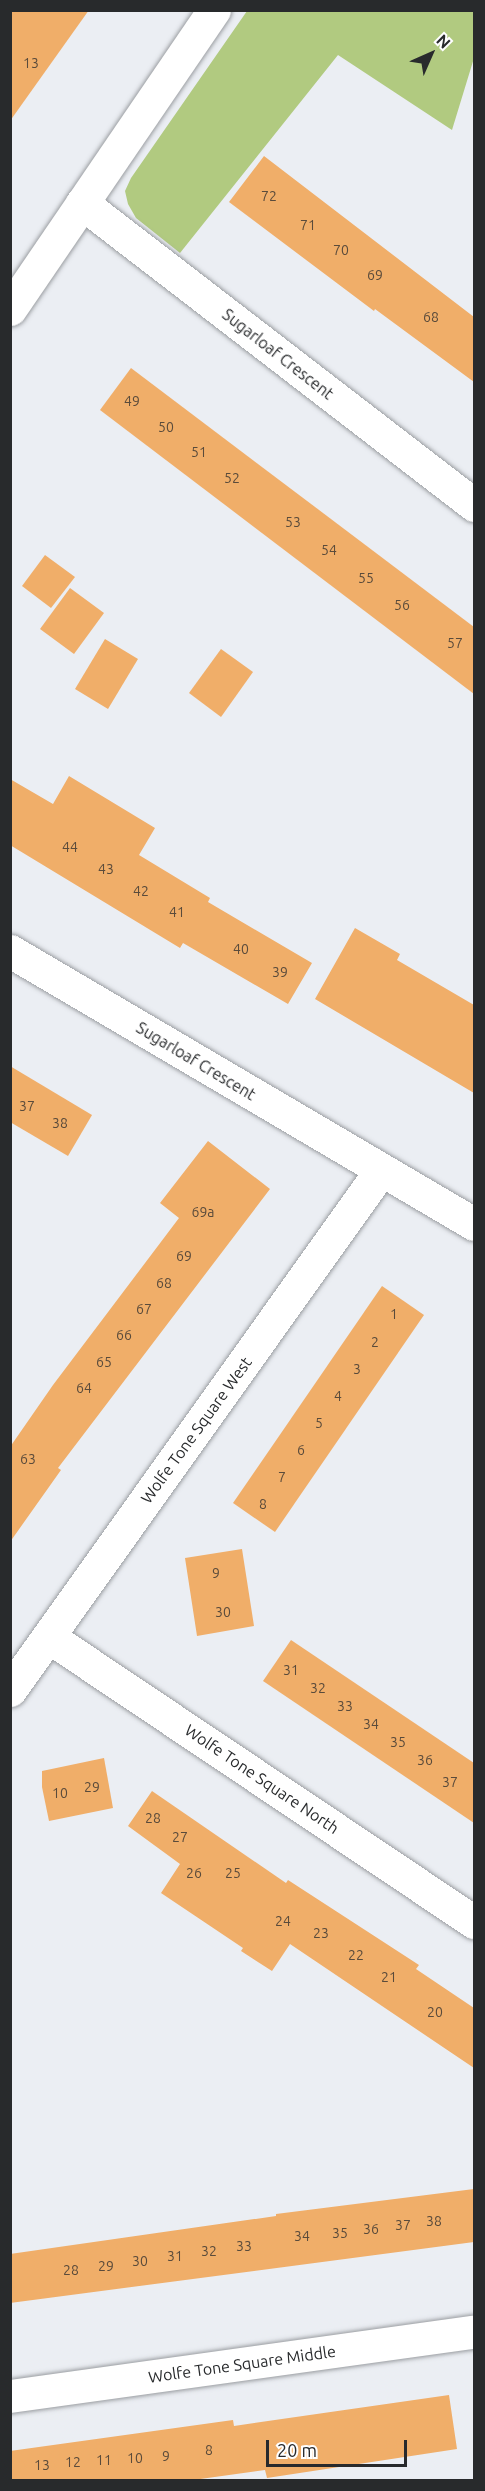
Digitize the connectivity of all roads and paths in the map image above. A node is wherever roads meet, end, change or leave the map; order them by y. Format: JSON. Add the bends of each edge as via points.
{"nodes":[{"id":1,"x":214,"y":10,"type":"edge"},
{"id":2,"x":82,"y":202,"type":"junction"},
{"id":3,"x":10,"y":309,"type":"edge"},
{"id":4,"x":474,"y":505,"type":"edge"},
{"id":5,"x":10,"y":951,"type":"edge"},
{"id":6,"x":381,"y":1170,"type":"junction"},
{"id":7,"x":474,"y":1224,"type":"edge"},
{"id":8,"x":49,"y":1637,"type":"junction"},
{"id":9,"x":10,"y":1690,"type":"edge"},
{"id":10,"x":474,"y":1922,"type":"edge"},
{"id":11,"x":474,"y":2332,"type":"edge"},
{"id":12,"x":10,"y":2396,"type":"edge"}],
"edges":[{"from":1,"to":2,"type":"street"},
{"from":2,"to":3,"type":"street"},
{"from":2,"to":4,"type":"street","name":"Sugarloaf Crescent"},
{"from":5,"to":6,"type":"street","name":"Sugarloaf Crescent"},
{"from":6,"to":7,"type":"street","name":"Sugarloaf Crescent"},
{"from":6,"to":8,"type":"street","name":"Wolfe Tone Square West"},
{"from":8,"to":9,"type":"street","name":"Wolfe Tone Square West"},
{"from":8,"to":10,"type":"street","name":"Wolfe Tone Square North"},
{"from":11,"to":12,"type":"street","name":"Wolfe Tone Square Middle"}]}
